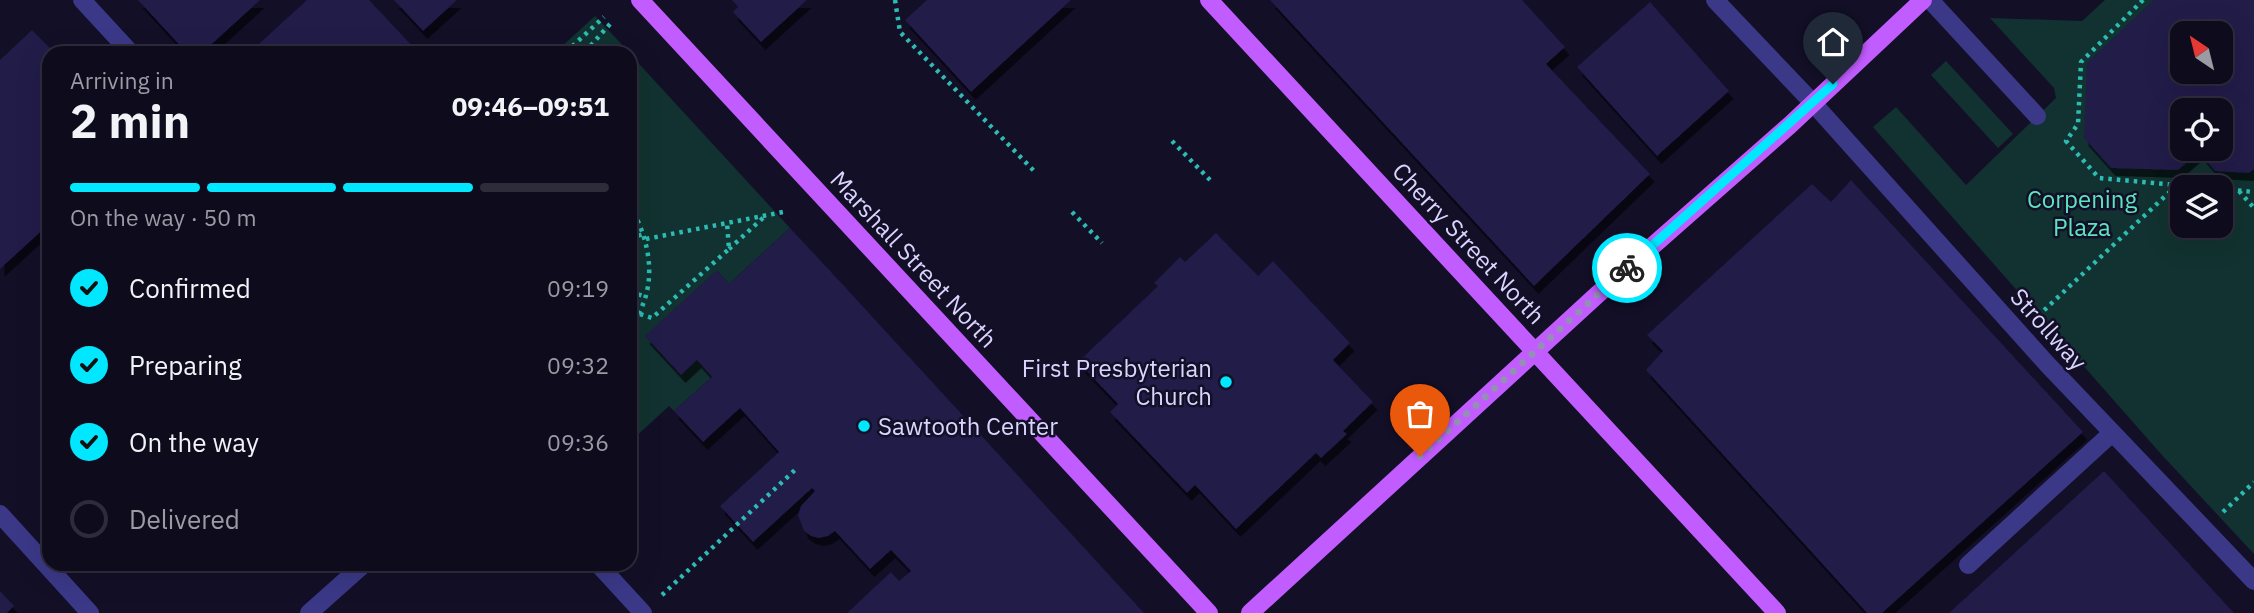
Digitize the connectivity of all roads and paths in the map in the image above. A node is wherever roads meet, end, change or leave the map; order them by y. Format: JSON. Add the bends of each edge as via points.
{"nodes":[{"id":1,"x":82,"y":0,"type":"edge"},
{"id":2,"x":640,"y":0,"type":"edge"},
{"id":3,"x":895,"y":0,"type":"edge"},
{"id":4,"x":1209,"y":0,"type":"edge"},
{"id":5,"x":1715,"y":0,"type":"edge"},
{"id":6,"x":1923,"y":0,"type":"edge"},
{"id":7,"x":1930,"y":0,"type":"edge"},
{"id":8,"x":2143,"y":0,"type":"edge"},
{"id":9,"x":604,"y":17,"type":"dead end"},
{"id":10,"x":610,"y":24,"type":"dead end"},
{"id":11,"x":124,"y":46,"type":"edge"},
{"id":12,"x":573,"y":46,"type":"edge"},
{"id":13,"x":590,"y":46,"type":"edge"},
{"id":14,"x":1813,"y":103,"type":"junction"},
{"id":15,"x":2037,"y":116,"type":"dead end"},
{"id":16,"x":1172,"y":141,"type":"dead end"},
{"id":17,"x":1034,"y":171,"type":"dead end"},
{"id":18,"x":1210,"y":180,"type":"dead end"},
{"id":19,"x":2170,"y":184,"type":"edge"},
{"id":20,"x":2233,"y":190,"type":"edge"},
{"id":21,"x":2238,"y":191,"type":"junction"},
{"id":22,"x":2170,"y":192,"type":"edge"},
{"id":23,"x":2254,"y":192,"type":"edge"},
{"id":24,"x":2254,"y":208,"type":"edge"},
{"id":25,"x":783,"y":212,"type":"dead end"},
{"id":26,"x":1072,"y":212,"type":"dead end"},
{"id":27,"x":766,"y":215,"type":"junction"},
{"id":28,"x":637,"y":219,"type":"edge"},
{"id":29,"x":727,"y":223,"type":"junction"},
{"id":30,"x":645,"y":236,"type":"junction"},
{"id":31,"x":637,"y":237,"type":"edge"},
{"id":32,"x":1102,"y":243,"type":"dead end"},
{"id":33,"x":729,"y":249,"type":"junction"},
{"id":34,"x":637,"y":294,"type":"edge"},
{"id":35,"x":647,"y":296,"type":"junction"},
{"id":36,"x":640,"y":314,"type":"junction"},
{"id":37,"x":637,"y":318,"type":"edge"},
{"id":38,"x":2020,"y":334,"type":"junction"},
{"id":39,"x":1536,"y":351,"type":"junction"},
{"id":40,"x":2112,"y":433,"type":"junction"},
{"id":41,"x":796,"y":470,"type":"dead end"},
{"id":42,"x":2254,"y":482,"type":"edge"},
{"id":43,"x":0,"y":514,"type":"edge"},
{"id":44,"x":2205,"y":530,"type":"junction"},
{"id":45,"x":42,"y":560,"type":"edge"},
{"id":46,"x":1968,"y":565,"type":"dead end"},
{"id":47,"x":52,"y":571,"type":"edge"},
{"id":48,"x":356,"y":571,"type":"edge"},
{"id":49,"x":604,"y":571,"type":"edge"},
{"id":50,"x":2254,"y":581,"type":"edge"},
{"id":51,"x":90,"y":613,"type":"edge"},
{"id":52,"x":309,"y":613,"type":"edge"},
{"id":53,"x":643,"y":613,"type":"edge"},
{"id":54,"x":1209,"y":613,"type":"edge"},
{"id":55,"x":1250,"y":613,"type":"edge"},
{"id":56,"x":1777,"y":613,"type":"edge"}],
"edges":[{"from":1,"to":11,"type":"street"},
{"from":2,"to":54,"type":"main road","name":"Marshall Street North"},
{"from":3,"to":17,"type":"path","via":[[900,32]]},
{"from":4,"to":39,"type":"main road","name":"Cherry Street North"},
{"from":5,"to":14,"type":"street","name":"Strollway"},
{"from":6,"to":14,"type":"main road"},
{"from":7,"to":15,"type":"street"},
{"from":8,"to":19,"type":"path","via":[[2081,62],[2078,124],[2066,141],[2099,178]]},
{"from":9,"to":12,"type":"path"},
{"from":10,"to":13,"type":"path"},
{"from":14,"to":38,"type":"street","name":"Strollway"},
{"from":14,"to":39,"type":"main road"},
{"from":16,"to":18,"type":"path"},
{"from":20,"to":21,"type":"path"},
{"from":21,"to":23,"type":"path"},
{"from":21,"to":24,"type":"path"},
{"from":22,"to":38,"type":"path"},
{"from":25,"to":27,"type":"path"},
{"from":26,"to":32,"type":"path"},
{"from":27,"to":29,"type":"path"},
{"from":27,"to":33,"type":"path"},
{"from":28,"to":30,"type":"path"},
{"from":29,"to":30,"type":"path"},
{"from":29,"to":33,"type":"path"},
{"from":30,"to":31,"type":"path"},
{"from":30,"to":35,"type":"path","via":[[650,269]]},
{"from":33,"to":36,"type":"path","via":[[652,318]]},
{"from":34,"to":35,"type":"path"},
{"from":35,"to":36,"type":"path"},
{"from":36,"to":37,"type":"path"},
{"from":38,"to":40,"type":"street","name":"Strollway"},
{"from":39,"to":55,"type":"main road"},
{"from":39,"to":56,"type":"main road","name":"Cherry Street North"},
{"from":40,"to":44,"type":"street","name":"Strollway"},
{"from":40,"to":46,"type":"street"},
{"from":41,"to":53,"type":"path"},
{"from":42,"to":44,"type":"path"},
{"from":43,"to":45,"type":"street"},
{"from":44,"to":50,"type":"street","name":"Strollway"},
{"from":47,"to":51,"type":"street"},
{"from":48,"to":52,"type":"street"},
{"from":49,"to":53,"type":"street"}]}
